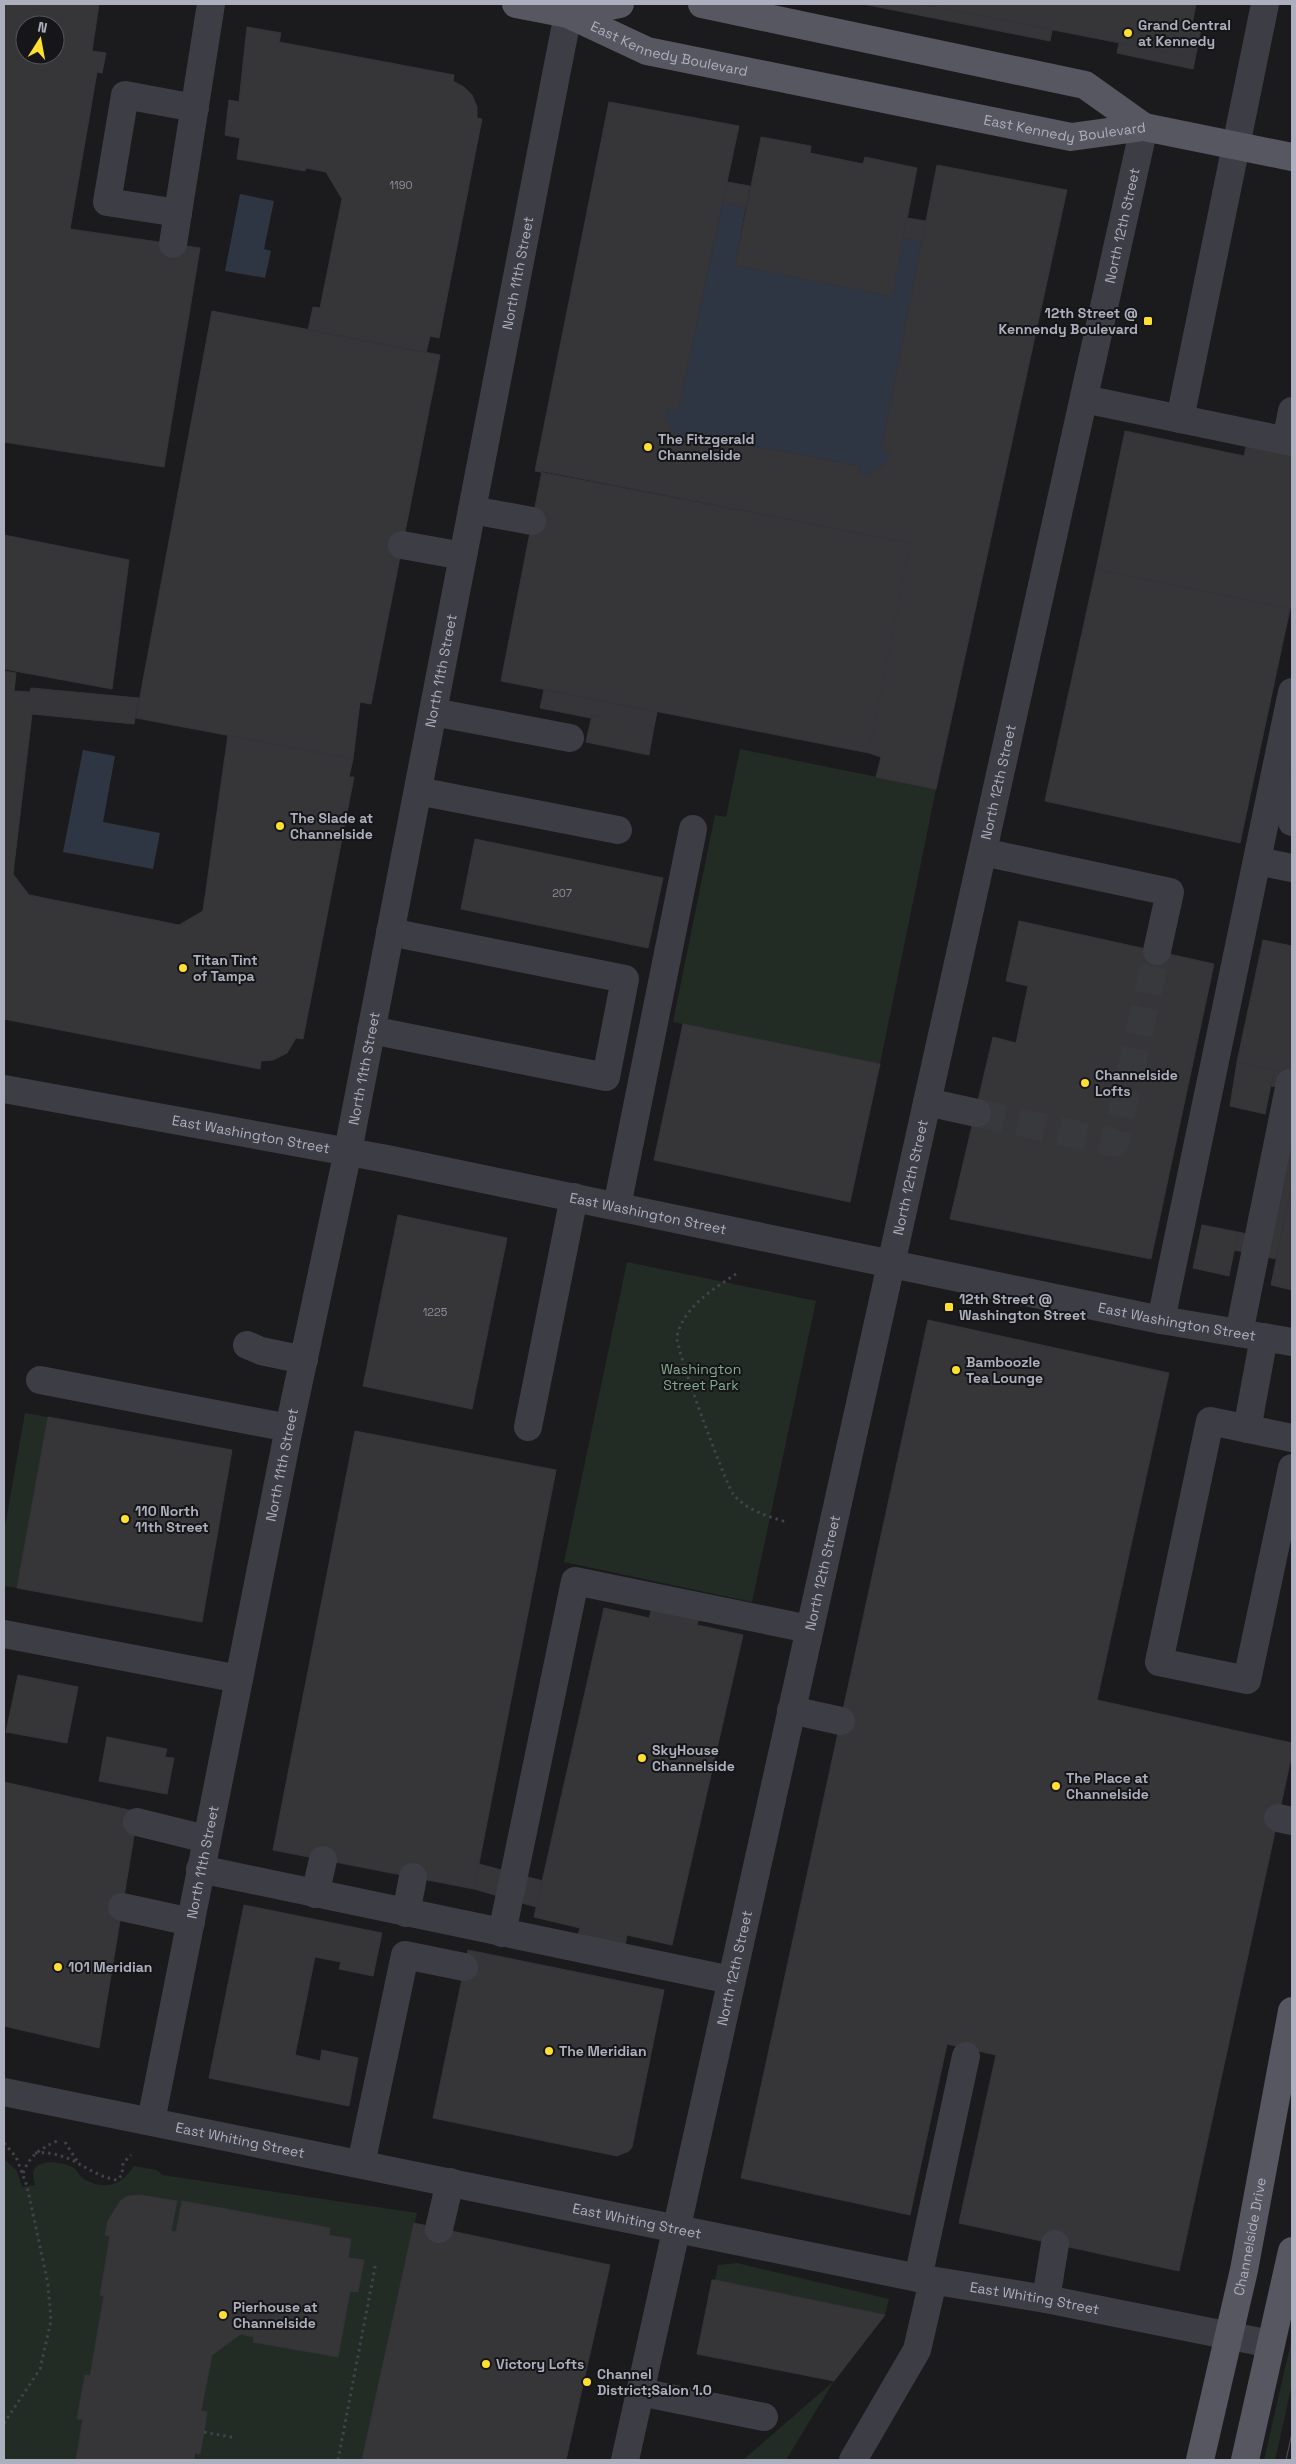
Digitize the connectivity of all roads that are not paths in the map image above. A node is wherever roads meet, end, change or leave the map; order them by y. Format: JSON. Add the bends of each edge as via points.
{"nodes":[{"id":1,"x":212,"y":4,"type":"edge"},
{"id":2,"x":516,"y":4,"type":"edge"},
{"id":3,"x":620,"y":4,"type":"edge"},
{"id":4,"x":702,"y":4,"type":"edge"},
{"id":5,"x":1265,"y":4,"type":"edge"},
{"id":6,"x":570,"y":7,"type":"edge"},
{"id":7,"x":195,"y":108,"type":"junction"},
{"id":8,"x":1144,"y":127,"type":"junction"},
{"id":9,"x":1235,"y":145,"type":"junction"},
{"id":10,"x":1292,"y":157,"type":"edge"},
{"id":11,"x":178,"y":214,"type":"junction"},
{"id":12,"x":173,"y":244,"type":"dead end"},
{"id":13,"x":1084,"y":399,"type":"junction"},
{"id":14,"x":1292,"y":411,"type":"edge"},
{"id":15,"x":1180,"y":419,"type":"junction"},
{"id":16,"x":1289,"y":441,"type":"edge"},
{"id":17,"x":472,"y":510,"type":"junction"},
{"id":18,"x":532,"y":521,"type":"dead end"},
{"id":19,"x":402,"y":545,"type":"dead end"},
{"id":20,"x":464,"y":556,"type":"junction"},
{"id":21,"x":1292,"y":692,"type":"edge"},
{"id":22,"x":433,"y":712,"type":"junction"},
{"id":23,"x":570,"y":738,"type":"dead end"},
{"id":24,"x":1292,"y":776,"type":"edge"},
{"id":25,"x":418,"y":790,"type":"junction"},
{"id":26,"x":1292,"y":822,"type":"edge"},
{"id":27,"x":693,"y":829,"type":"dead end"},
{"id":28,"x":618,"y":830,"type":"dead end"},
{"id":29,"x":982,"y":852,"type":"junction"},
{"id":30,"x":1257,"y":861,"type":"junction"},
{"id":31,"x":1292,"y":868,"type":"edge"},
{"id":32,"x":390,"y":932,"type":"junction"},
{"id":33,"x":1157,"y":951,"type":"tunnel mouth"},
{"id":34,"x":371,"y":1030,"type":"junction"},
{"id":35,"x":1290,"y":1083,"type":"dead end"},
{"id":36,"x":4,"y":1089,"type":"edge"},
{"id":37,"x":927,"y":1102,"type":"junction"},
{"id":38,"x":977,"y":1113,"type":"tunnel mouth"},
{"id":39,"x":348,"y":1151,"type":"junction"},
{"id":40,"x":574,"y":1197,"type":"junction"},
{"id":41,"x":617,"y":1206,"type":"junction"},
{"id":42,"x":890,"y":1263,"type":"junction"},
{"id":43,"x":1161,"y":1320,"type":"junction"},
{"id":44,"x":1251,"y":1335,"type":"junction"},
{"id":45,"x":1292,"y":1342,"type":"edge"},
{"id":46,"x":247,"y":1345,"type":"dead end"},
{"id":47,"x":304,"y":1360,"type":"junction"},
{"id":48,"x":40,"y":1380,"type":"dead end"},
{"id":49,"x":528,"y":1427,"type":"dead end"},
{"id":50,"x":289,"y":1428,"type":"junction"},
{"id":51,"x":1247,"y":1429,"type":"junction"},
{"id":52,"x":1292,"y":1438,"type":"edge"},
{"id":53,"x":1292,"y":1468,"type":"edge"},
{"id":54,"x":809,"y":1629,"type":"junction"},
{"id":55,"x":4,"y":1634,"type":"edge"},
{"id":56,"x":239,"y":1679,"type":"junction"},
{"id":57,"x":791,"y":1710,"type":"junction"},
{"id":58,"x":841,"y":1721,"type":"dead end"},
{"id":59,"x":137,"y":1822,"type":"dead end"},
{"id":60,"x":206,"y":1839,"type":"junction"},
{"id":61,"x":323,"y":1860,"type":"dead end"},
{"id":62,"x":200,"y":1869,"type":"junction"},
{"id":63,"x":412,"y":1877,"type":"dead end"},
{"id":64,"x":315,"y":1894,"type":"junction"},
{"id":65,"x":122,"y":1907,"type":"dead end"},
{"id":66,"x":406,"y":1913,"type":"junction"},
{"id":67,"x":191,"y":1922,"type":"junction"},
{"id":68,"x":502,"y":1933,"type":"junction"},
{"id":69,"x":464,"y":1967,"type":"dead end"},
{"id":70,"x":731,"y":1980,"type":"junction"},
{"id":71,"x":1292,"y":2011,"type":"edge"},
{"id":72,"x":966,"y":2056,"type":"dead end"},
{"id":73,"x":4,"y":2092,"type":"edge"},
{"id":74,"x":150,"y":2121,"type":"junction"},
{"id":75,"x":361,"y":2164,"type":"junction"},
{"id":76,"x":450,"y":2182,"type":"junction"},
{"id":77,"x":676,"y":2228,"type":"junction"},
{"id":78,"x":439,"y":2229,"type":"dead end"},
{"id":79,"x":1056,"y":2244,"type":"dead end"},
{"id":80,"x":1292,"y":2251,"type":"edge"},
{"id":81,"x":926,"y":2279,"type":"junction"},
{"id":82,"x":1046,"y":2299,"type":"junction"},
{"id":83,"x":1228,"y":2336,"type":"junction"},
{"id":84,"x":1271,"y":2344,"type":"junction"},
{"id":85,"x":640,"y":2392,"type":"junction"},
{"id":86,"x":764,"y":2417,"type":"dead end"},
{"id":87,"x":625,"y":2460,"type":"edge"},
{"id":88,"x":853,"y":2460,"type":"edge"},
{"id":89,"x":1200,"y":2460,"type":"edge"},
{"id":90,"x":1246,"y":2460,"type":"edge"}],
"edges":[{"from":1,"to":7,"type":"street"},
{"from":2,"to":6,"type":"main road","name":"East Kennedy Boulevard"},
{"from":3,"to":6,"type":"main road","name":"East Kennedy Boulevard"},
{"from":4,"to":8,"type":"main road","name":"East Kennedy Boulevard","via":[[1086,85]]},
{"from":5,"to":9,"type":"street"},
{"from":6,"to":8,"type":"main road","name":"East Kennedy Boulevard","via":[[647,51],[1071,137]]},
{"from":6,"to":17,"type":"street","name":"North 11th Street"},
{"from":7,"to":11,"type":"street"},
{"from":7,"to":11,"type":"street","via":[[125,95],[107,202]]},
{"from":8,"to":9,"type":"main road"},
{"from":8,"to":13,"type":"street","name":"North 12th Street"},
{"from":9,"to":10,"type":"main road"},
{"from":9,"to":15,"type":"street"},
{"from":11,"to":12,"type":"street"},
{"from":13,"to":15,"type":"street"},
{"from":13,"to":29,"type":"street","name":"North 12th Street"},
{"from":14,"to":16,"type":"street"},
{"from":15,"to":16,"type":"street"},
{"from":17,"to":18,"type":"street"},
{"from":17,"to":20,"type":"street","name":"North 11th Street"},
{"from":19,"to":20,"type":"street"},
{"from":20,"to":22,"type":"street","name":"North 11th Street"},
{"from":21,"to":30,"type":"street"},
{"from":22,"to":23,"type":"street"},
{"from":22,"to":25,"type":"street","name":"North 11th Street"},
{"from":24,"to":26,"type":"street","via":[[1289,810]]},
{"from":25,"to":28,"type":"street"},
{"from":25,"to":32,"type":"street","name":"North 11th Street"},
{"from":27,"to":41,"type":"street"},
{"from":29,"to":33,"type":"street","via":[[1170,892]]},
{"from":29,"to":37,"type":"street","name":"North 12th Street"},
{"from":30,"to":31,"type":"street"},
{"from":30,"to":43,"type":"street"},
{"from":32,"to":34,"type":"street","name":"North 11th Street"},
{"from":32,"to":34,"type":"street","via":[[625,980],[606,1077]]},
{"from":34,"to":39,"type":"street","name":"North 11th Street"},
{"from":35,"to":44,"type":"street"},
{"from":36,"to":39,"type":"street","name":"East Washington Street"},
{"from":37,"to":38,"type":"street"},
{"from":37,"to":42,"type":"street","name":"North 12th Street"},
{"from":39,"to":40,"type":"street","name":"East Washington Street"},
{"from":39,"to":47,"type":"street","name":"North 11th Street"},
{"from":40,"to":41,"type":"street","name":"East Washington Street"},
{"from":40,"to":49,"type":"street"},
{"from":41,"to":42,"type":"street","name":"East Washington Street"},
{"from":42,"to":43,"type":"street","name":"East Washington Street"},
{"from":42,"to":54,"type":"street","name":"North 12th Street"},
{"from":43,"to":44,"type":"street","name":"East Washington Street"},
{"from":44,"to":45,"type":"street","name":"East Washington Street"},
{"from":44,"to":51,"type":"street"},
{"from":46,"to":47,"type":"street","via":[[261,1352]]},
{"from":47,"to":50,"type":"street","name":"North 11th Street"},
{"from":48,"to":50,"type":"street"},
{"from":50,"to":56,"type":"street","name":"North 11th Street"},
{"from":51,"to":52,"type":"street"},
{"from":51,"to":53,"type":"street","via":[[1210,1421],[1159,1662],[1248,1680]]},
{"from":54,"to":57,"type":"street","name":"North 12th Street"},
{"from":54,"to":68,"type":"street","via":[[575,1581]]},
{"from":55,"to":56,"type":"street"},
{"from":56,"to":60,"type":"street","name":"North 11th Street"},
{"from":57,"to":58,"type":"street"},
{"from":57,"to":70,"type":"street","name":"North 12th Street"},
{"from":59,"to":60,"type":"street"},
{"from":60,"to":62,"type":"street","name":"North 11th Street"},
{"from":61,"to":64,"type":"street"},
{"from":62,"to":64,"type":"street"},
{"from":62,"to":67,"type":"street","name":"North 11th Street"},
{"from":63,"to":66,"type":"street"},
{"from":64,"to":66,"type":"street"},
{"from":65,"to":67,"type":"street"},
{"from":66,"to":68,"type":"street"},
{"from":67,"to":74,"type":"street","name":"North 11th Street"},
{"from":68,"to":70,"type":"street"},
{"from":69,"to":75,"type":"street","via":[[405,1955]]},
{"from":70,"to":77,"type":"street","name":"North 12th Street"},
{"from":71,"to":83,"type":"main road","name":"Channelside Drive","via":[[1245,2265]]},
{"from":72,"to":81,"type":"street"},
{"from":73,"to":74,"type":"street","name":"East Whiting Street"},
{"from":74,"to":75,"type":"street","name":"East Whiting Street"},
{"from":75,"to":76,"type":"street","name":"East Whiting Street"},
{"from":76,"to":77,"type":"street","name":"East Whiting Street"},
{"from":76,"to":78,"type":"street"},
{"from":77,"to":81,"type":"street","name":"East Whiting Street"},
{"from":77,"to":85,"type":"street","name":"North 12th Street"},
{"from":79,"to":82,"type":"street"},
{"from":80,"to":84,"type":"main road"},
{"from":81,"to":82,"type":"street","name":"East Whiting Street"},
{"from":81,"to":88,"type":"street","via":[[917,2350]]},
{"from":82,"to":83,"type":"street","name":"East Whiting Street"},
{"from":83,"to":84,"type":"street","name":"East Whiting Street"},
{"from":83,"to":89,"type":"main road","name":"Channelside Drive"},
{"from":84,"to":90,"type":"main road"},
{"from":85,"to":86,"type":"street"},
{"from":85,"to":87,"type":"street","name":"North 12th Street"}]}
